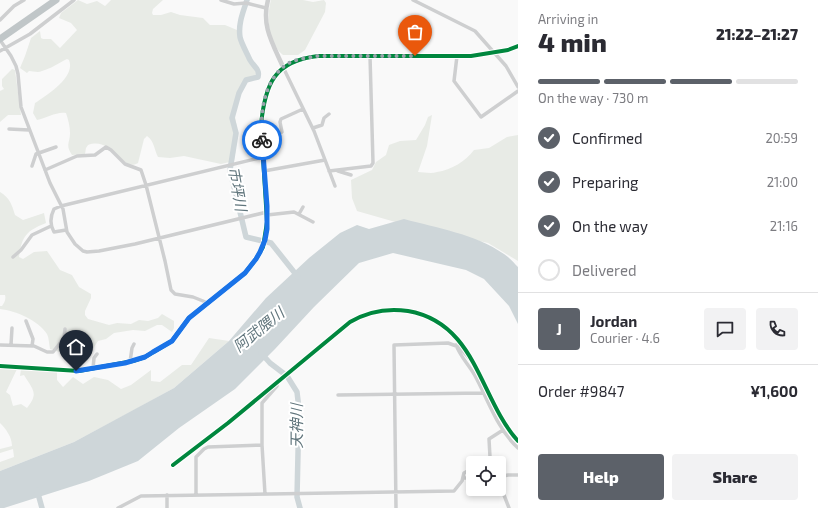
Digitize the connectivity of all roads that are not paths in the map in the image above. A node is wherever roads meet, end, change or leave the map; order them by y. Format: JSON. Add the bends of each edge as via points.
{"nodes":[{"id":1,"x":24,"y":0,"type":"edge"},
{"id":2,"x":48,"y":0,"type":"edge"},
{"id":3,"x":56,"y":0,"type":"edge"},
{"id":4,"x":74,"y":0,"type":"edge"},
{"id":5,"x":221,"y":0,"type":"edge"},
{"id":6,"x":268,"y":0,"type":"edge"},
{"id":7,"x":414,"y":0,"type":"edge"},
{"id":8,"x":266,"y":8,"type":"junction"},
{"id":9,"x":0,"y":20,"type":"edge"},
{"id":10,"x":0,"y":33,"type":"edge"},
{"id":11,"x":0,"y":40,"type":"edge"},
{"id":12,"x":518,"y":46,"type":"edge"},
{"id":13,"x":5,"y":47,"type":"junction"},
{"id":14,"x":0,"y":51,"type":"edge"},
{"id":15,"x":495,"y":52,"type":"junction"},
{"id":16,"x":370,"y":56,"type":"junction"},
{"id":17,"x":457,"y":56,"type":"junction"},
{"id":18,"x":283,"y":67,"type":"junction"},
{"id":19,"x":518,"y":87,"type":"edge"},
{"id":20,"x":518,"y":91,"type":"edge"},
{"id":21,"x":303,"y":109,"type":"junction"},
{"id":22,"x":329,"y":114,"type":"dead end"},
{"id":23,"x":313,"y":128,"type":"junction"},
{"id":24,"x":9,"y":129,"type":"dead end"},
{"id":25,"x":30,"y":130,"type":"junction"},
{"id":26,"x":56,"y":147,"type":"dead end"},
{"id":27,"x":276,"y":149,"type":"dead end"},
{"id":28,"x":269,"y":151,"type":"junction"},
{"id":29,"x":263,"y":152,"type":"junction"},
{"id":30,"x":38,"y":153,"type":"junction"},
{"id":31,"x":263,"y":157,"type":"junction"},
{"id":32,"x":325,"y":160,"type":"junction"},
{"id":33,"x":32,"y":166,"type":"dead end"},
{"id":34,"x":44,"y":170,"type":"junction"},
{"id":35,"x":337,"y":170,"type":"junction"},
{"id":36,"x":264,"y":171,"type":"junction"},
{"id":37,"x":329,"y":171,"type":"junction"},
{"id":38,"x":350,"y":175,"type":"dead end"},
{"id":39,"x":146,"y":185,"type":"junction"},
{"id":40,"x":335,"y":186,"type":"dead end"},
{"id":41,"x":61,"y":206,"type":"junction"},
{"id":42,"x":303,"y":207,"type":"dead end"},
{"id":43,"x":267,"y":214,"type":"junction"},
{"id":44,"x":299,"y":214,"type":"junction"},
{"id":45,"x":313,"y":222,"type":"dead end"},
{"id":46,"x":51,"y":226,"type":"junction"},
{"id":47,"x":66,"y":230,"type":"junction"},
{"id":48,"x":159,"y":239,"type":"junction"},
{"id":49,"x":12,"y":257,"type":"dead end"},
{"id":50,"x":208,"y":303,"type":"junction"},
{"id":51,"x":26,"y":321,"type":"dead end"},
{"id":52,"x":12,"y":328,"type":"dead end"},
{"id":53,"x":65,"y":329,"type":"dead end"},
{"id":54,"x":134,"y":344,"type":"dead end"},
{"id":55,"x":0,"y":345,"type":"edge"},
{"id":56,"x":11,"y":345,"type":"junction"},
{"id":57,"x":456,"y":345,"type":"junction"},
{"id":58,"x":32,"y":346,"type":"junction"},
{"id":59,"x":97,"y":354,"type":"dead end"},
{"id":60,"x":472,"y":361,"type":"junction"},
{"id":61,"x":130,"y":362,"type":"junction"},
{"id":62,"x":0,"y":366,"type":"edge"},
{"id":63,"x":93,"y":368,"type":"junction"},
{"id":64,"x":277,"y":382,"type":"junction"},
{"id":65,"x":483,"y":393,"type":"junction"},
{"id":66,"x":394,"y":395,"type":"junction"},
{"id":67,"x":338,"y":396,"type":"dead end"},
{"id":68,"x":503,"y":430,"type":"junction"},
{"id":69,"x":518,"y":441,"type":"edge"},
{"id":70,"x":262,"y":445,"type":"junction"},
{"id":71,"x":518,"y":448,"type":"edge"},
{"id":72,"x":490,"y":456,"type":"edge"},
{"id":73,"x":173,"y":465,"type":"dead end"},
{"id":74,"x":466,"y":472,"type":"edge"},
{"id":75,"x":506,"y":475,"type":"edge"},
{"id":76,"x":518,"y":475,"type":"edge"},
{"id":77,"x":464,"y":478,"type":"joint"},
{"id":78,"x":396,"y":492,"type":"junction"},
{"id":79,"x":265,"y":494,"type":"junction"},
{"id":80,"x":167,"y":495,"type":"junction"},
{"id":81,"x":196,"y":495,"type":"junction"},
{"id":82,"x":504,"y":496,"type":"edge"},
{"id":83,"x":118,"y":508,"type":"edge"},
{"id":84,"x":167,"y":508,"type":"edge"},
{"id":85,"x":396,"y":508,"type":"edge"},
{"id":86,"x":509,"y":508,"type":"edge"}],
"edges":[{"from":1,"to":9,"type":"street"},
{"from":2,"to":10,"type":"highway"},
{"from":3,"to":11,"type":"highway"},
{"from":4,"to":13,"type":"street","via":[[30,34]]},
{"from":5,"to":8,"type":"street"},
{"from":6,"to":8,"type":"street"},
{"from":7,"to":15,"type":"street","via":[[475,31]]},
{"from":8,"to":18,"type":"street","via":[[268,35]]},
{"from":11,"to":13,"type":"street"},
{"from":12,"to":15,"type":"street"},
{"from":13,"to":14,"type":"street"},
{"from":13,"to":25,"type":"street","via":[[17,70],[21,107]]},
{"from":15,"to":17,"type":"street"},
{"from":15,"to":19,"type":"street"},
{"from":16,"to":17,"type":"street"},
{"from":16,"to":18,"type":"street","via":[[318,56],[303,58]]},
{"from":16,"to":35,"type":"street","via":[[373,163],[371,166]]},
{"from":17,"to":20,"type":"street","via":[[454,81],[481,117]]},
{"from":18,"to":21,"type":"street"},
{"from":18,"to":29,"type":"street","via":[[271,83],[262,112]]},
{"from":21,"to":23,"type":"street"},
{"from":21,"to":28,"type":"street","via":[[281,119],[282,132],[273,136]]},
{"from":22,"to":23,"type":"street","via":[[324,118],[322,125]]},
{"from":23,"to":32,"type":"street"},
{"from":24,"to":25,"type":"street"},
{"from":25,"to":30,"type":"street"},
{"from":26,"to":30,"type":"street"},
{"from":27,"to":28,"type":"street"},
{"from":28,"to":29,"type":"street"},
{"from":29,"to":31,"type":"street"},
{"from":30,"to":33,"type":"street"},
{"from":30,"to":34,"type":"street"},
{"from":31,"to":36,"type":"street"},
{"from":31,"to":39,"type":"street"},
{"from":32,"to":36,"type":"street"},
{"from":32,"to":37,"type":"street"},
{"from":34,"to":39,"type":"street","via":[[77,156],[95,155],[107,147],[125,164],[141,170]]},
{"from":34,"to":41,"type":"street"},
{"from":35,"to":37,"type":"street"},
{"from":35,"to":38,"type":"street"},
{"from":36,"to":43,"type":"street"},
{"from":37,"to":40,"type":"street"},
{"from":39,"to":41,"type":"street"},
{"from":39,"to":48,"type":"street"},
{"from":41,"to":46,"type":"street","via":[[52,211]]},
{"from":41,"to":47,"type":"street"},
{"from":42,"to":44,"type":"street"},
{"from":43,"to":44,"type":"street"},
{"from":43,"to":48,"type":"street"},
{"from":43,"to":50,"type":"street","via":[[265,240],[256,259],[245,273]]},
{"from":44,"to":45,"type":"street"},
{"from":46,"to":47,"type":"street","via":[[54,232]]},
{"from":46,"to":49,"type":"street","via":[[32,235]]},
{"from":47,"to":48,"type":"street","via":[[75,244],[87,252]]},
{"from":48,"to":50,"type":"street","via":[[171,290],[175,294]]},
{"from":50,"to":61,"type":"street","via":[[189,318],[172,341],[145,357]]},
{"from":51,"to":58,"type":"street","via":[[34,339]]},
{"from":52,"to":56,"type":"street"},
{"from":53,"to":58,"type":"street","via":[[64,338],[53,352]]},
{"from":54,"to":61,"type":"street"},
{"from":55,"to":56,"type":"street"},
{"from":56,"to":58,"type":"street"},
{"from":57,"to":60,"type":"street"},
{"from":57,"to":65,"type":"street"},
{"from":57,"to":66,"type":"street","via":[[394,345]]},
{"from":59,"to":63,"type":"street"},
{"from":60,"to":64,"type":"street","via":[[454,335],[424,315],[406,311],[382,311],[350,322]]},
{"from":60,"to":69,"type":"street","via":[[504,421]]},
{"from":61,"to":63,"type":"street"},
{"from":62,"to":63,"type":"street","via":[[76,371]]},
{"from":64,"to":70,"type":"street","via":[[277,386],[262,403]]},
{"from":64,"to":73,"type":"street"},
{"from":65,"to":66,"type":"street"},
{"from":65,"to":68,"type":"street"},
{"from":66,"to":67,"type":"street"},
{"from":66,"to":78,"type":"street"},
{"from":68,"to":71,"type":"street"},
{"from":68,"to":72,"type":"street","via":[[489,439]]},
{"from":70,"to":79,"type":"street"},
{"from":70,"to":81,"type":"street","via":[[204,449],[196,457]]},
{"from":74,"to":77,"type":"street"},
{"from":75,"to":76,"type":"street"},
{"from":77,"to":78,"type":"street","via":[[454,491]]},
{"from":78,"to":79,"type":"street"},
{"from":78,"to":85,"type":"street"},
{"from":79,"to":81,"type":"street"},
{"from":80,"to":81,"type":"street"},
{"from":80,"to":83,"type":"street","via":[[138,496]]},
{"from":80,"to":84,"type":"street"},
{"from":82,"to":86,"type":"street"}]}
